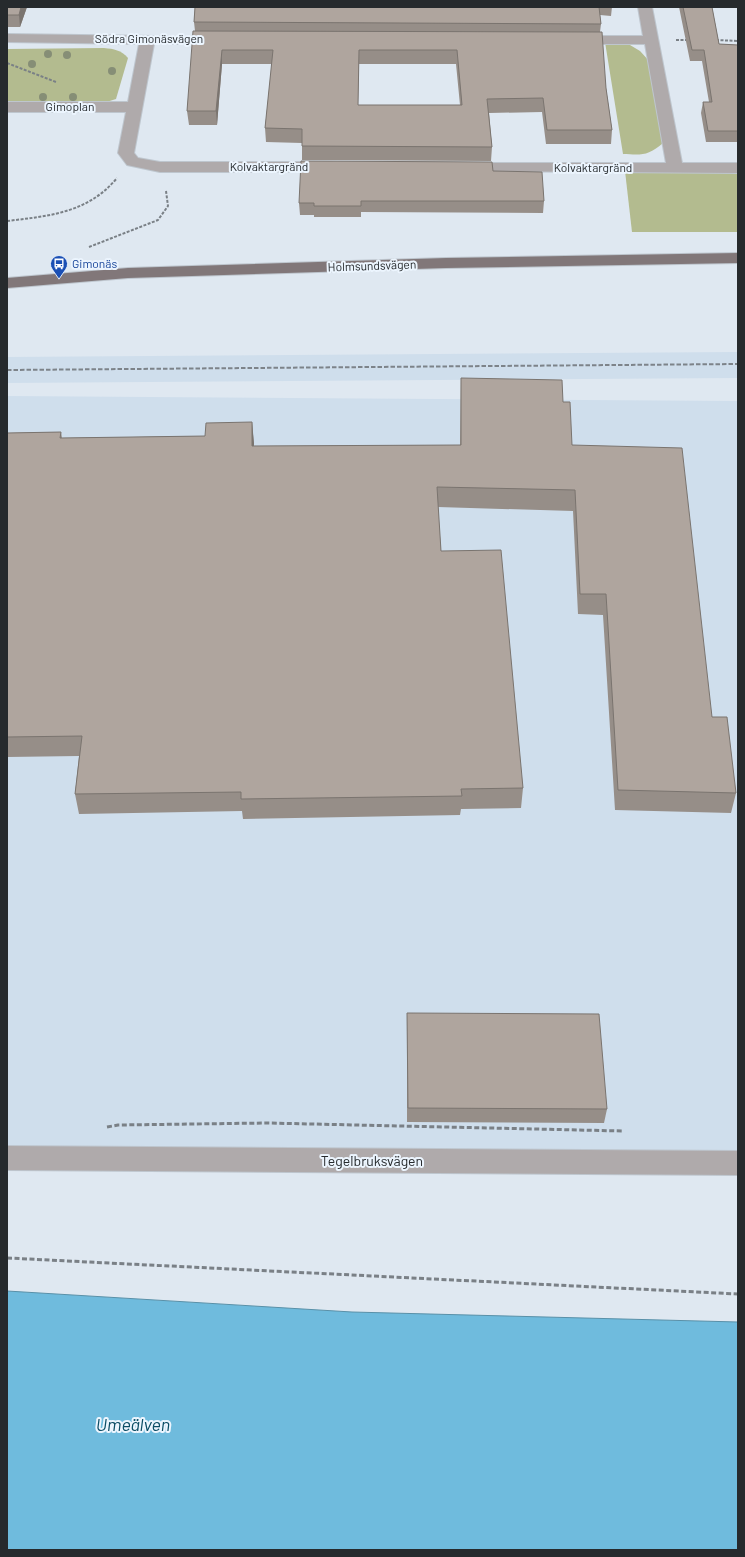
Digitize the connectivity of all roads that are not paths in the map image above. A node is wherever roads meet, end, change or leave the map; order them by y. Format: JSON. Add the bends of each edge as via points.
{"nodes":[{"id":1,"x":645,"y":7,"type":"edge"},
{"id":2,"x":7,"y":38,"type":"edge"},
{"id":3,"x":146,"y":40,"type":"junction"},
{"id":4,"x":233,"y":40,"type":"edge"},
{"id":5,"x":557,"y":40,"type":"edge"},
{"id":6,"x":651,"y":40,"type":"junction"},
{"id":7,"x":7,"y":107,"type":"edge"},
{"id":8,"x":133,"y":107,"type":"junction"},
{"id":9,"x":349,"y":167,"type":"edge"},
{"id":10,"x":452,"y":168,"type":"edge"},
{"id":11,"x":675,"y":168,"type":"junction"},
{"id":12,"x":738,"y":168,"type":"edge"},
{"id":13,"x":738,"y":258,"type":"edge"},
{"id":14,"x":7,"y":283,"type":"edge"},
{"id":15,"x":7,"y":1158,"type":"edge"},
{"id":16,"x":738,"y":1163,"type":"edge"}],
"edges":[{"from":1,"to":6,"type":"street"},
{"from":2,"to":3,"type":"street","name":"Södra Gimonäsvägen"},
{"from":3,"to":4,"type":"street","name":"Södra Gimonäsvägen"},
{"from":3,"to":8,"type":"street"},
{"from":5,"to":6,"type":"street"},
{"from":6,"to":11,"type":"street"},
{"from":7,"to":8,"type":"street","name":"Gimoplan"},
{"from":8,"to":9,"type":"street","name":"Kolvaktargränd","via":[[126,153],[133,162],[160,167]]},
{"from":10,"to":11,"type":"street","name":"Kolvaktargränd"},
{"from":11,"to":12,"type":"street","name":"Kolvaktargränd"},
{"from":13,"to":14,"type":"main road","name":"Holmsundsvägen","via":[[128,273]]},
{"from":15,"to":16,"type":"street","name":"Tegelbruksvägen"}]}
